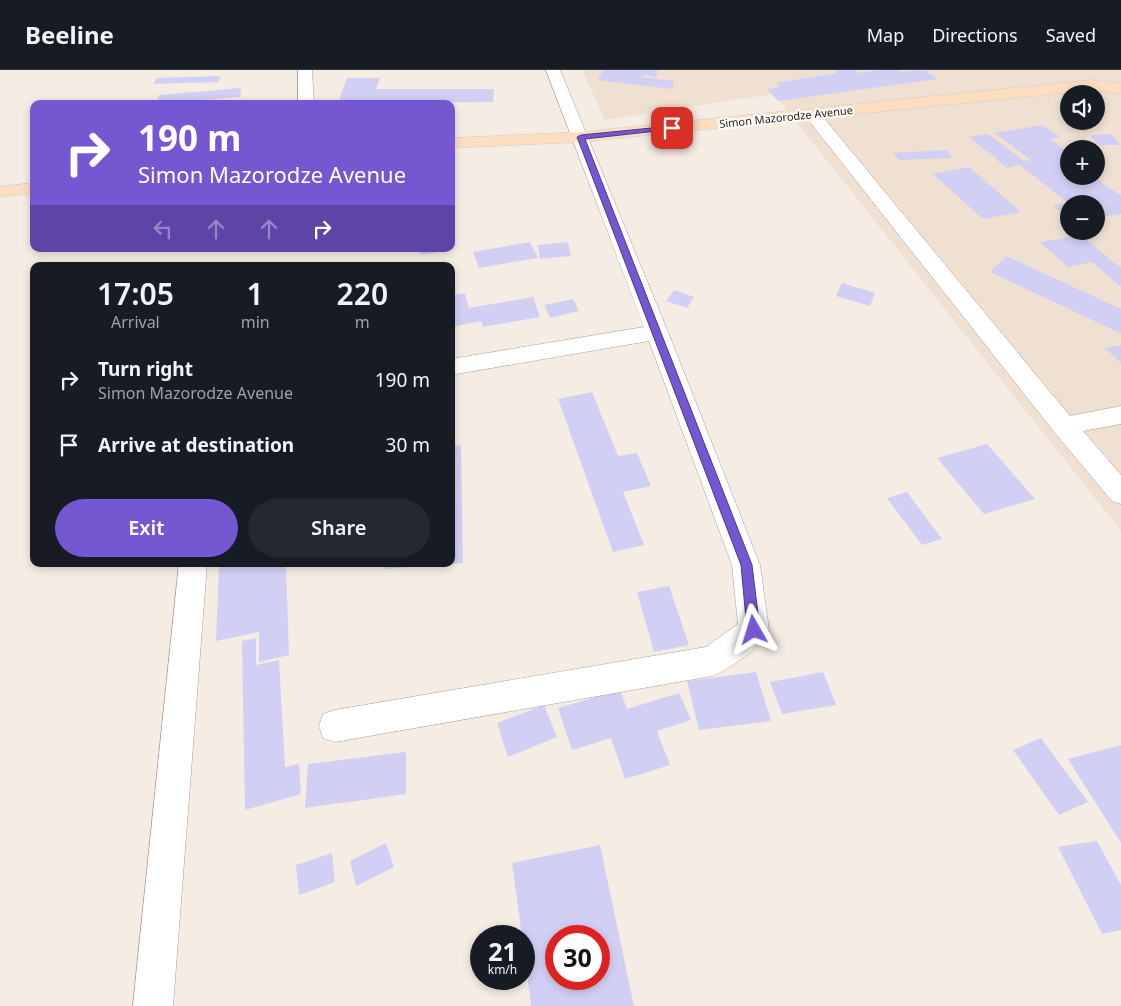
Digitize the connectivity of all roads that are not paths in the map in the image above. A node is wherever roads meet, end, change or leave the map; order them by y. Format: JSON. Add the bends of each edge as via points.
{"nodes":[{"id":1,"x":305,"y":70,"type":"edge"},
{"id":2,"x":553,"y":70,"type":"edge"},
{"id":3,"x":1121,"y":89,"type":"edge"},
{"id":4,"x":306,"y":100,"type":"edge"},
{"id":5,"x":812,"y":114,"type":"junction"},
{"id":6,"x":581,"y":137,"type":"junction"},
{"id":7,"x":455,"y":143,"type":"edge"},
{"id":8,"x":30,"y":188,"type":"edge"},
{"id":9,"x":0,"y":192,"type":"edge"},
{"id":10,"x":657,"y":332,"type":"junction"},
{"id":11,"x":455,"y":366,"type":"edge"},
{"id":12,"x":1121,"y":415,"type":"edge"},
{"id":13,"x":1064,"y":426,"type":"junction"},
{"id":14,"x":1121,"y":493,"type":"edge"},
{"id":15,"x":192,"y":567,"type":"edge"},
{"id":16,"x":335,"y":726,"type":"dead end"},
{"id":17,"x":153,"y":1006,"type":"edge"}],
"edges":[{"from":1,"to":4,"type":"street"},
{"from":2,"to":6,"type":"street"},
{"from":3,"to":5,"type":"main road","name":"Simon Mazorodze Avenue","via":[[1092,85]]},
{"from":5,"to":6,"type":"main road","name":"Simon Mazorodze Avenue"},
{"from":5,"to":13,"type":"street"},
{"from":6,"to":7,"type":"main road","name":"Simon Mazorodze Avenue"},
{"from":6,"to":10,"type":"street"},
{"from":8,"to":9,"type":"main road"},
{"from":10,"to":11,"type":"street"},
{"from":10,"to":16,"type":"street","via":[[746,565],[754,630],[712,661]]},
{"from":12,"to":13,"type":"street"},
{"from":13,"to":14,"type":"street"},
{"from":15,"to":17,"type":"street"}]}
